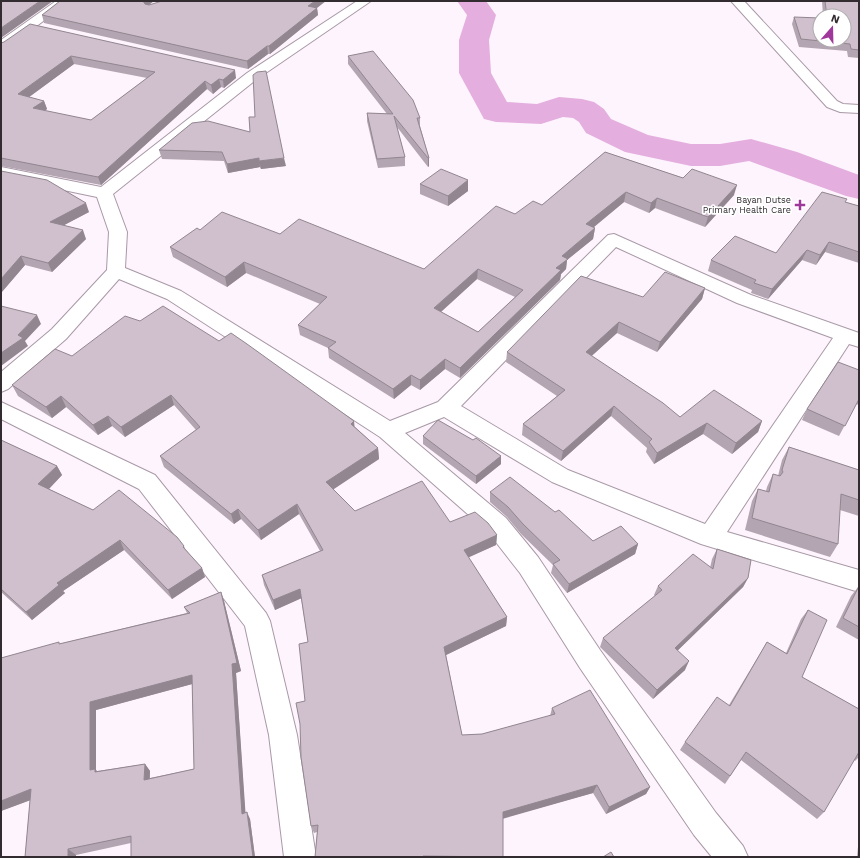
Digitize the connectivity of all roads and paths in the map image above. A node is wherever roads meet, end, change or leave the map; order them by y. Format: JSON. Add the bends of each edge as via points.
{"nodes":[{"id":1,"x":64,"y":1,"type":"edge"},
{"id":2,"x":365,"y":1,"type":"edge"},
{"id":3,"x":737,"y":1,"type":"edge"},
{"id":4,"x":29,"y":25,"type":"junction"},
{"id":5,"x":45,"y":28,"type":"edge"},
{"id":6,"x":1,"y":46,"type":"edge"},
{"id":7,"x":237,"y":72,"type":"dead end"},
{"id":8,"x":252,"y":76,"type":"junction"},
{"id":9,"x":859,"y":109,"type":"edge"},
{"id":10,"x":1,"y":172,"type":"edge"},
{"id":11,"x":104,"y":193,"type":"junction"},
{"id":12,"x":116,"y":271,"type":"junction"},
{"id":13,"x":852,"y":337,"type":"edge"},
{"id":14,"x":1,"y":384,"type":"edge"},
{"id":15,"x":446,"y":408,"type":"junction"},
{"id":16,"x":1,"y":410,"type":"edge"},
{"id":17,"x":388,"y":431,"type":"junction"},
{"id":18,"x":710,"y":537,"type":"junction"},
{"id":19,"x":859,"y":581,"type":"edge"},
{"id":20,"x":300,"y":857,"type":"edge"},
{"id":21,"x":732,"y":857,"type":"edge"}],
"edges":[{"from":1,"to":4,"type":"street"},
{"from":2,"to":8,"type":"street"},
{"from":3,"to":9,"type":"street","via":[[832,104],[840,108]]},
{"from":4,"to":5,"type":"street"},
{"from":4,"to":6,"type":"street"},
{"from":7,"to":8,"type":"street"},
{"from":8,"to":11,"type":"street"},
{"from":10,"to":11,"type":"street"},
{"from":11,"to":12,"type":"street","via":[[118,232]]},
{"from":12,"to":14,"type":"street","via":[[59,334]]},
{"from":12,"to":17,"type":"street","via":[[174,295]]},
{"from":13,"to":15,"type":"street","via":[[744,299],[614,239]]},
{"from":13,"to":18,"type":"street"},
{"from":15,"to":17,"type":"street"},
{"from":15,"to":18,"type":"street","via":[[560,476]]},
{"from":16,"to":20,"type":"street","via":[[147,482],[257,622],[283,735]]},
{"from":17,"to":21,"type":"street","via":[[497,526],[530,565],[590,659],[700,818]]},
{"from":18,"to":19,"type":"street"}]}
